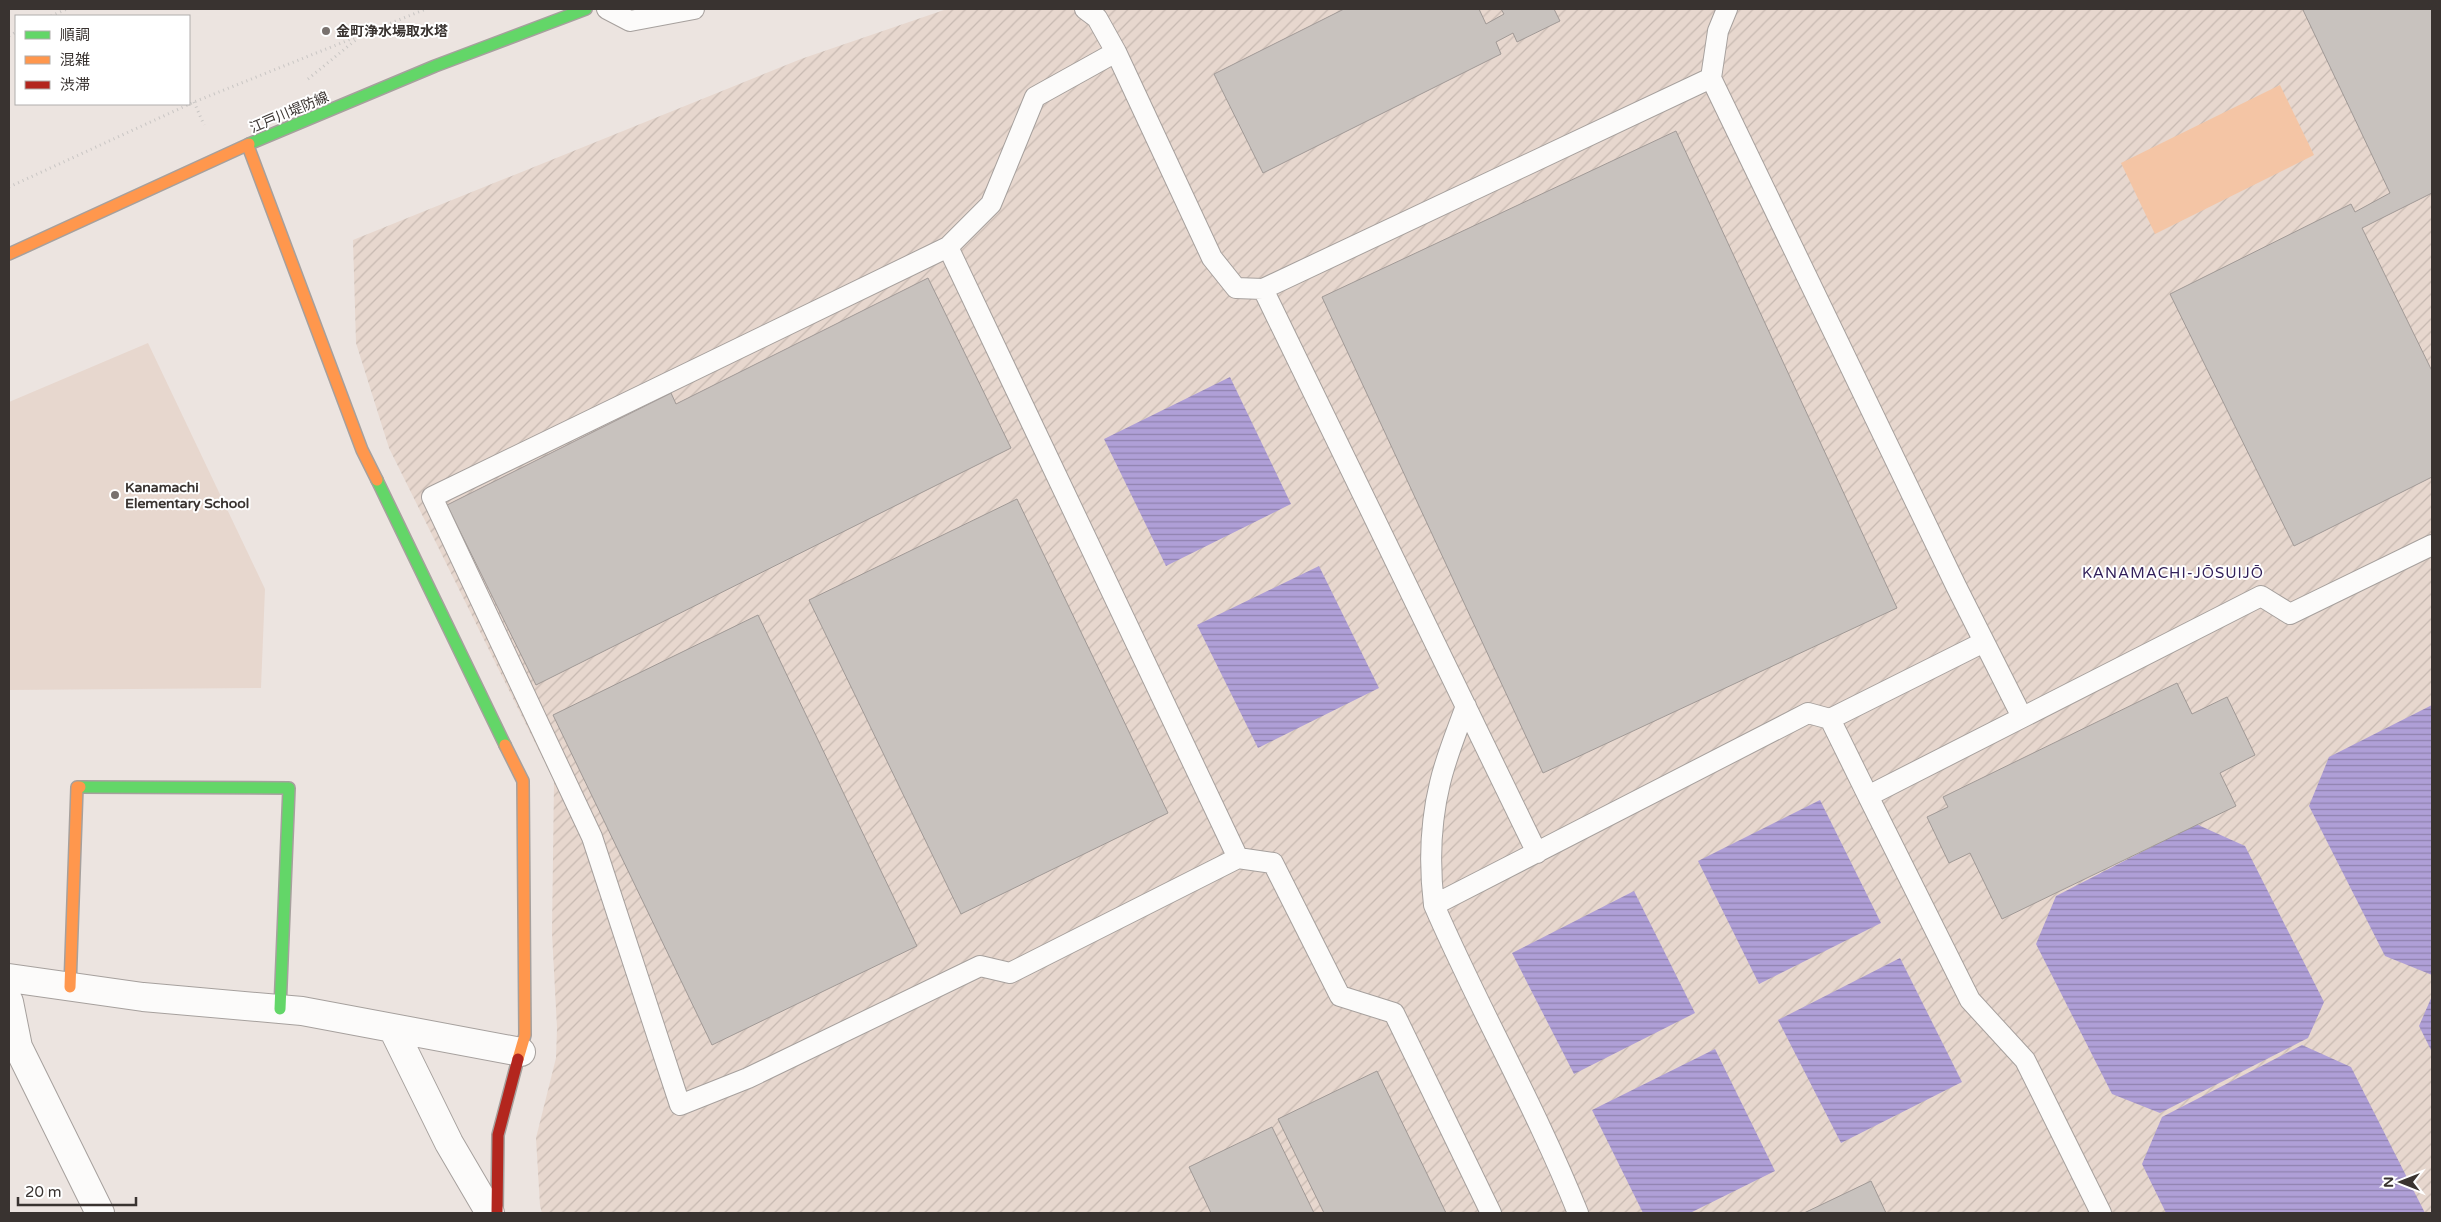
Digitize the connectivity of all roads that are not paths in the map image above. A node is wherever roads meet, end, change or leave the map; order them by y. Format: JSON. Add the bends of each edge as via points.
{"nodes":[{"id":1,"x":586,"y":9,"type":"edge"},
{"id":2,"x":607,"y":9,"type":"edge"},
{"id":3,"x":694,"y":9,"type":"edge"},
{"id":4,"x":1085,"y":9,"type":"edge"},
{"id":5,"x":1727,"y":9,"type":"edge"},
{"id":6,"x":1116,"y":52,"type":"junction"},
{"id":7,"x":1711,"y":78,"type":"junction"},
{"id":8,"x":248,"y":146,"type":"junction"},
{"id":9,"x":948,"y":247,"type":"junction"},
{"id":10,"x":9,"y":254,"type":"edge"},
{"id":11,"x":1263,"y":289,"type":"junction"},
{"id":12,"x":2432,"y":545,"type":"edge"},
{"id":13,"x":1984,"y":642,"type":"junction"},
{"id":14,"x":1466,"y":706,"type":"junction"},
{"id":15,"x":2022,"y":717,"type":"junction"},
{"id":16,"x":1830,"y":719,"type":"junction"},
{"id":17,"x":1868,"y":796,"type":"junction"},
{"id":18,"x":1537,"y":853,"type":"junction"},
{"id":19,"x":1238,"y":858,"type":"junction"},
{"id":20,"x":1434,"y":905,"type":"junction"},
{"id":21,"x":9,"y":978,"type":"edge"},
{"id":22,"x":70,"y":987,"type":"junction"},
{"id":23,"x":9,"y":1002,"type":"edge"},
{"id":24,"x":280,"y":1009,"type":"junction"},
{"id":25,"x":393,"y":1029,"type":"junction"},
{"id":26,"x":521,"y":1052,"type":"junction"},
{"id":27,"x":100,"y":1213,"type":"edge"},
{"id":28,"x":490,"y":1213,"type":"edge"},
{"id":29,"x":497,"y":1213,"type":"edge"},
{"id":30,"x":1491,"y":1213,"type":"edge"},
{"id":31,"x":1578,"y":1213,"type":"edge"},
{"id":32,"x":2101,"y":1213,"type":"edge"}],
"edges":[{"from":1,"to":8,"type":"street","name":"江戸川堤防線","via":[[435,66]]},
{"from":2,"to":3,"type":"lane","via":[[630,21]]},
{"from":4,"to":6,"type":"lane","via":[[1097,18]]},
{"from":5,"to":7,"type":"lane","via":[[1718,31]]},
{"from":6,"to":9,"type":"lane","via":[[1035,97],[991,204]]},
{"from":6,"to":11,"type":"lane","via":[[1212,258],[1236,288]]},
{"from":7,"to":11,"type":"lane"},
{"from":7,"to":13,"type":"lane"},
{"from":8,"to":10,"type":"street","name":"江戸川堤防線","via":[[177,175]]},
{"from":8,"to":26,"type":"street","via":[[362,450],[523,781],[525,1035]]},
{"from":9,"to":19,"type":"lane"},
{"from":9,"to":19,"type":"lane","via":[[432,497],[592,837],[680,1105],[748,1078],[980,966],[1010,973]]},
{"from":11,"to":14,"type":"lane"},
{"from":12,"to":15,"type":"lane","via":[[2290,614],[2261,596]]},
{"from":13,"to":15,"type":"lane"},
{"from":13,"to":16,"type":"lane"},
{"from":14,"to":18,"type":"lane"},
{"from":14,"to":20,"type":"lane","via":[[1440,781],[1432,822],[1430,868]]},
{"from":15,"to":17,"type":"lane"},
{"from":16,"to":17,"type":"lane"},
{"from":16,"to":18,"type":"lane","via":[[1808,713]]},
{"from":17,"to":32,"type":"lane","via":[[1970,1000],[2025,1060]]},
{"from":18,"to":20,"type":"lane"},
{"from":19,"to":30,"type":"lane","via":[[1273,863],[1340,996],[1394,1013]]},
{"from":20,"to":31,"type":"lane","via":[[1453,950],[1553,1150]]},
{"from":21,"to":22,"type":"street"},
{"from":22,"to":24,"type":"street"},
{"from":22,"to":24,"type":"street","via":[[77,787],[289,788]]},
{"from":23,"to":27,"type":"street","via":[[18,1047]]},
{"from":24,"to":25,"type":"street"},
{"from":25,"to":26,"type":"street"},
{"from":25,"to":28,"type":"street","via":[[449,1143]]},
{"from":26,"to":29,"type":"street","via":[[498,1134]]}]}
